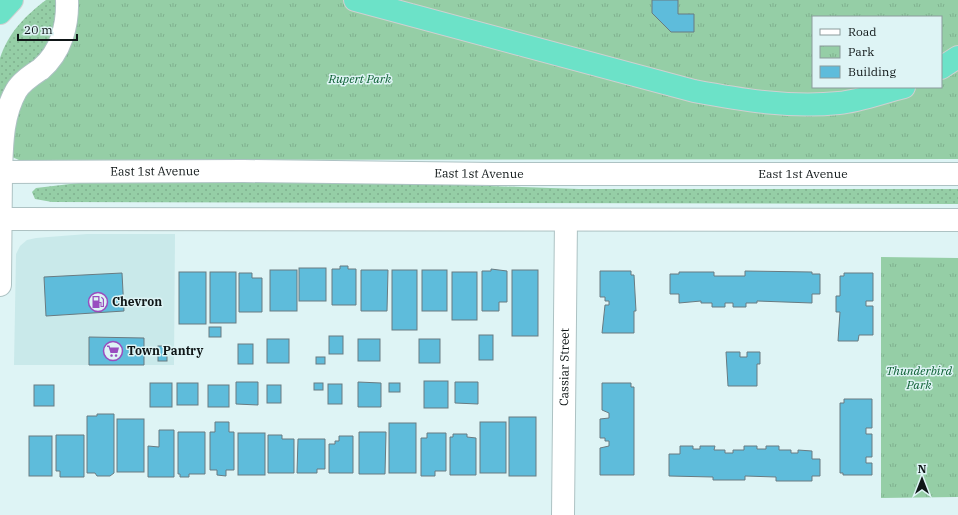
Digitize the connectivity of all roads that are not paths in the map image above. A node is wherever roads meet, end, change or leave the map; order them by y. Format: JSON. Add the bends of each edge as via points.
{"nodes":[{"id":1,"x":12,"y":0,"type":"edge"},
{"id":2,"x":67,"y":0,"type":"edge"},
{"id":3,"x":355,"y":0,"type":"edge"},
{"id":4,"x":0,"y":13,"type":"edge"},
{"id":5,"x":958,"y":57,"type":"edge"},
{"id":6,"x":942,"y":67,"type":"edge"},
{"id":7,"x":900,"y":88,"type":"edge"},
{"id":8,"x":1,"y":172,"type":"edge"},
{"id":9,"x":958,"y":174,"type":"edge"},
{"id":10,"x":1,"y":219,"type":"edge"},
{"id":11,"x":566,"y":220,"type":"junction"},
{"id":12,"x":958,"y":220,"type":"edge"},
{"id":13,"x":0,"y":285,"type":"edge"},
{"id":14,"x":562,"y":515,"type":"edge"}],
"edges":[{"from":1,"to":4,"type":"highway"},
{"from":2,"to":8,"type":"main road","via":[[68,10],[63,35],[53,57],[17,89],[8,106],[4,124]]},
{"from":3,"to":7,"type":"highway","via":[[694,91],[742,100],[790,105],[840,103]]},
{"from":5,"to":6,"type":"highway"},
{"from":8,"to":9,"type":"main road","name":"East 1st Avenue"},
{"from":8,"to":10,"type":"main road"},
{"from":10,"to":11,"type":"main road"},
{"from":10,"to":13,"type":"main road"},
{"from":11,"to":12,"type":"main road"},
{"from":11,"to":14,"type":"main road","name":"Cassiar Street"}]}
